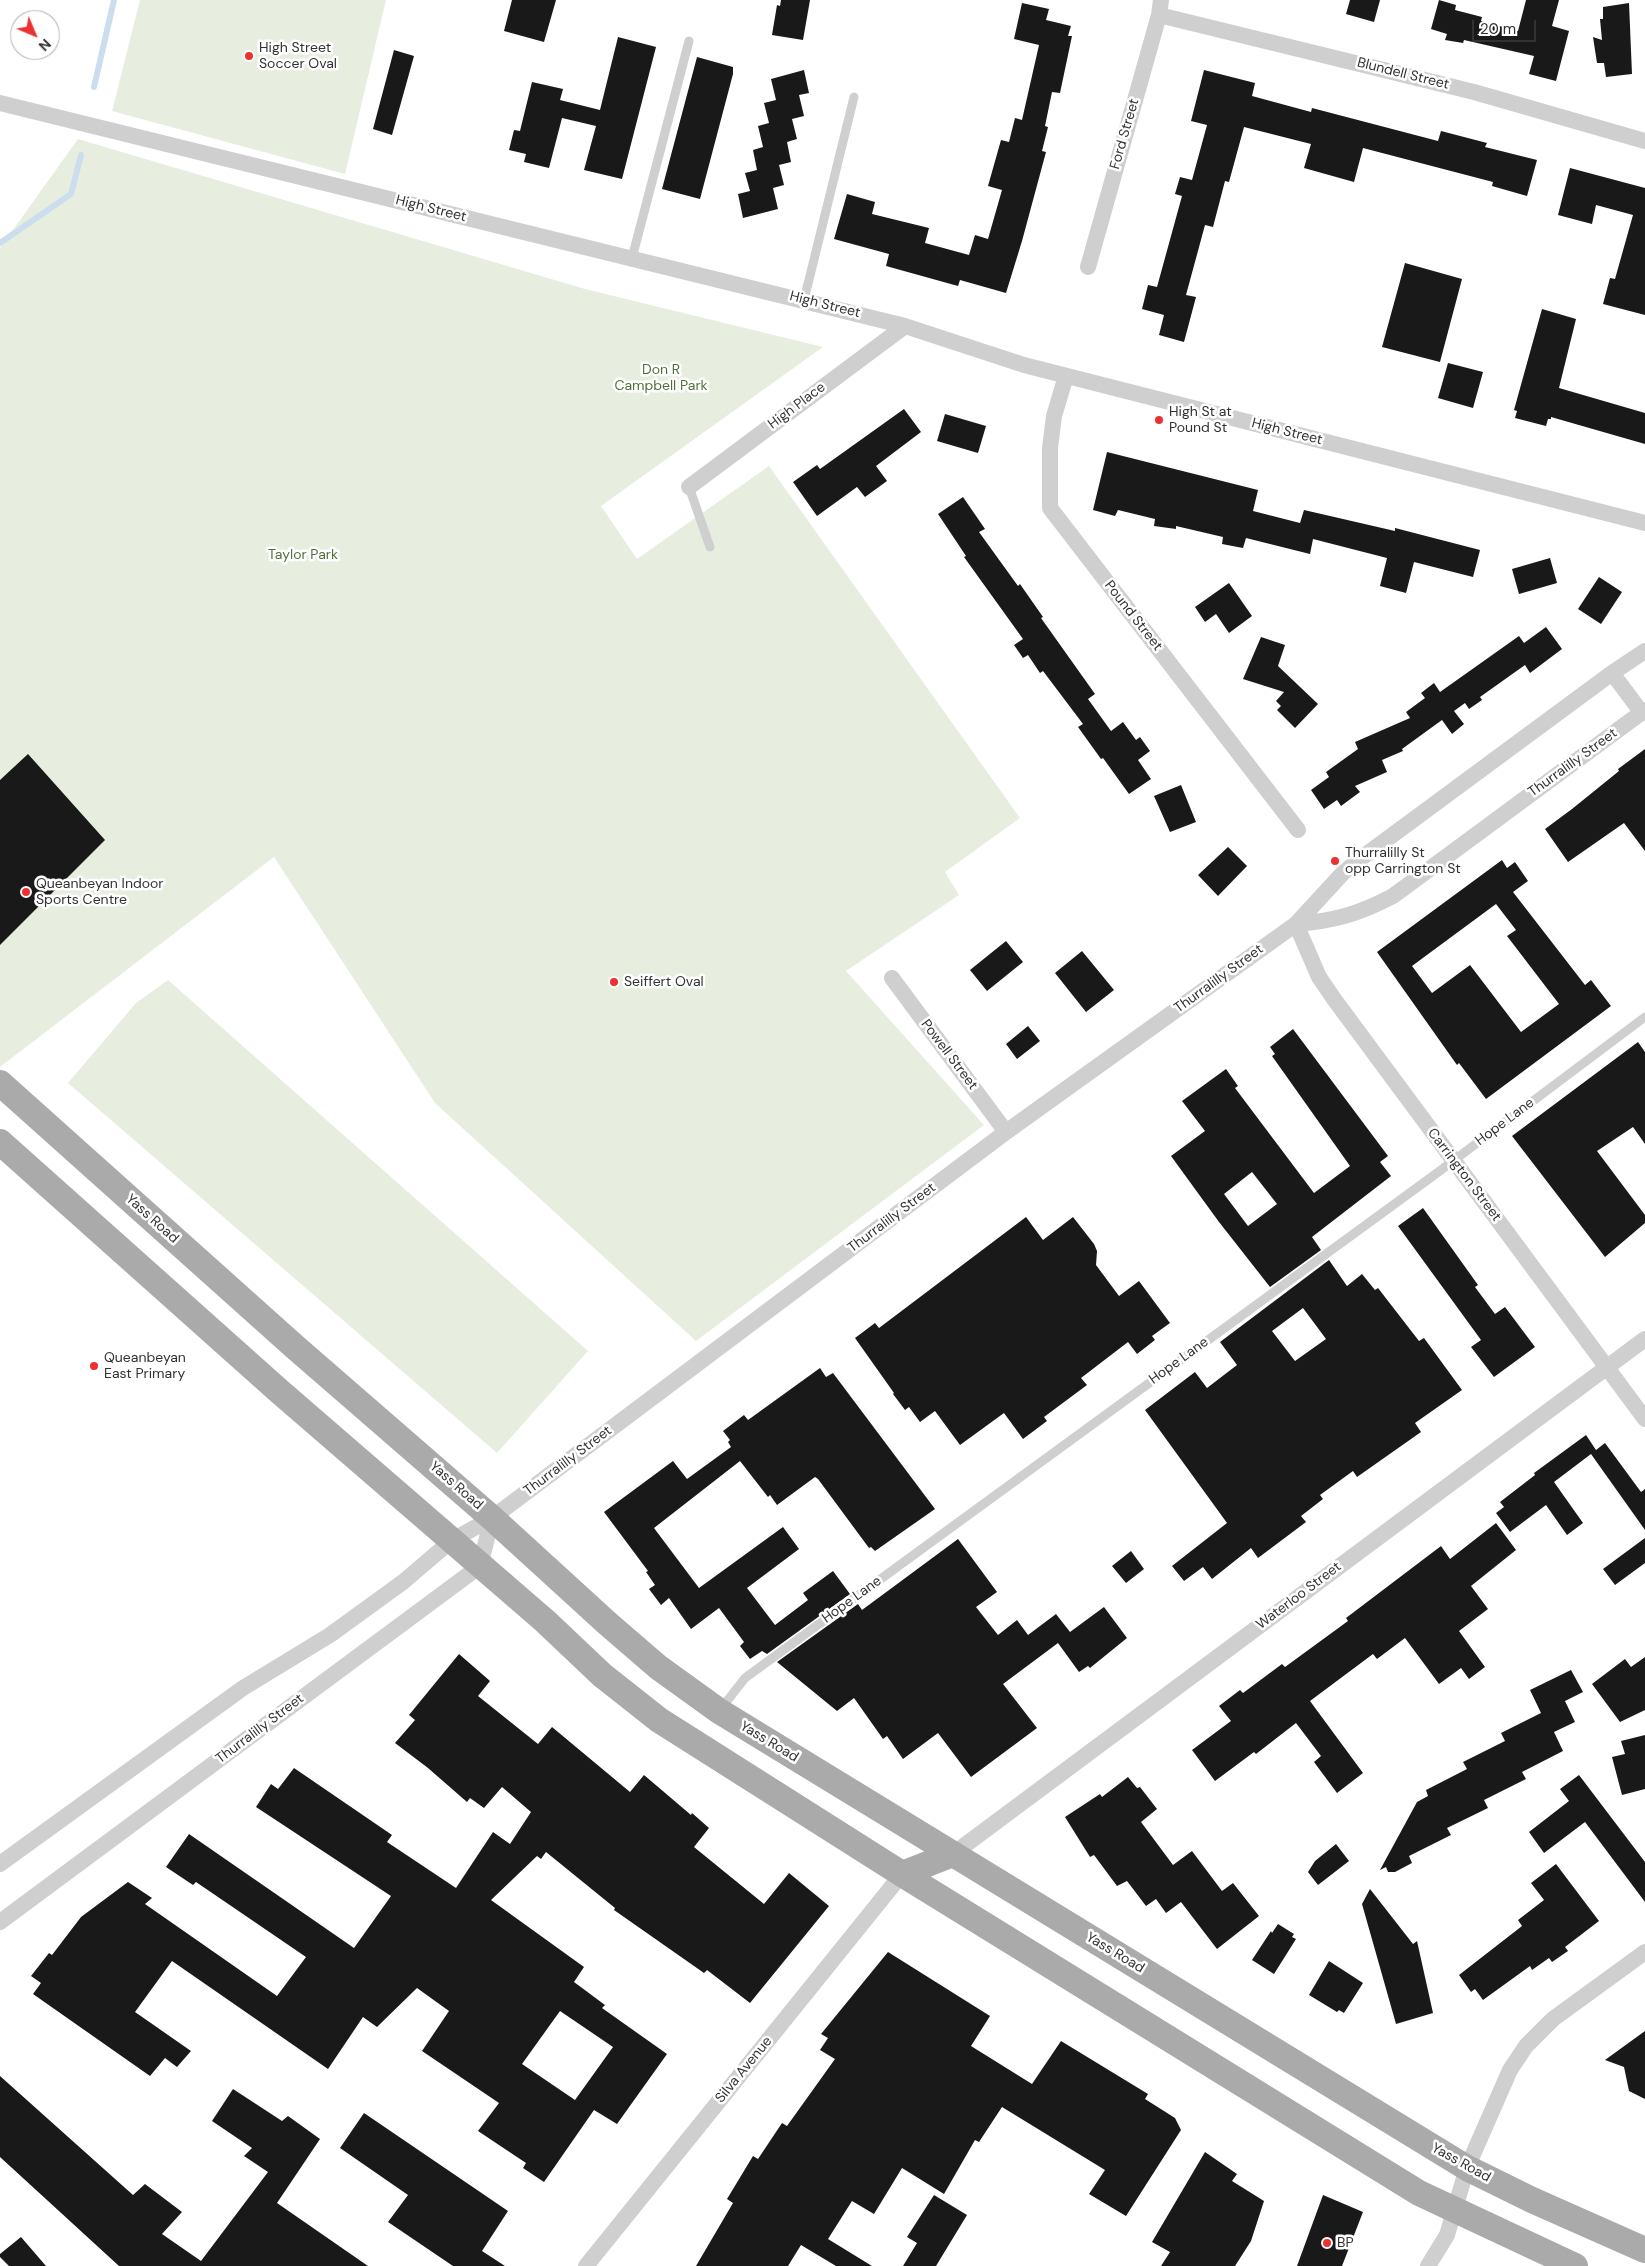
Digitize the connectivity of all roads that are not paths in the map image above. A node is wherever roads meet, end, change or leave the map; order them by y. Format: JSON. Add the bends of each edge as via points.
{"nodes":[{"id":1,"x":1160,"y":8,"type":"edge"},
{"id":2,"x":688,"y":41,"type":"dead end"},
{"id":3,"x":854,"y":97,"type":"dead end"},
{"id":4,"x":0,"y":102,"type":"edge"},
{"id":5,"x":1645,"y":141,"type":"edge"},
{"id":6,"x":632,"y":258,"type":"junction"},
{"id":7,"x":1088,"y":267,"type":"dead end"},
{"id":8,"x":804,"y":300,"type":"junction"},
{"id":9,"x":905,"y":326,"type":"junction"},
{"id":10,"x":1066,"y":376,"type":"junction"},
{"id":11,"x":688,"y":487,"type":"joint"},
{"id":12,"x":1645,"y":523,"type":"edge"},
{"id":13,"x":710,"y":547,"type":"dead end"},
{"id":14,"x":1645,"y":651,"type":"edge"},
{"id":15,"x":1612,"y":673,"type":"junction"},
{"id":16,"x":1643,"y":711,"type":"edge"},
{"id":17,"x":1298,"y":830,"type":"dead end"},
{"id":18,"x":1296,"y":924,"type":"junction"},
{"id":19,"x":892,"y":978,"type":"dead end"},
{"id":20,"x":1645,"y":1018,"type":"edge"},
{"id":21,"x":0,"y":1082,"type":"edge"},
{"id":22,"x":1006,"y":1132,"type":"junction"},
{"id":23,"x":0,"y":1142,"type":"edge"},
{"id":24,"x":1453,"y":1160,"type":"junction"},
{"id":25,"x":1645,"y":1339,"type":"edge"},
{"id":26,"x":1607,"y":1367,"type":"junction"},
{"id":27,"x":1645,"y":1419,"type":"edge"},
{"id":28,"x":492,"y":1518,"type":"junction"},
{"id":29,"x":451,"y":1541,"type":"junction"},
{"id":30,"x":480,"y":1566,"type":"junction"},
{"id":31,"x":719,"y":1711,"type":"junction"},
{"id":32,"x":953,"y":1854,"type":"junction"},
{"id":33,"x":0,"y":1864,"type":"edge"},
{"id":34,"x":902,"y":1874,"type":"junction"},
{"id":35,"x":0,"y":1922,"type":"edge"},
{"id":36,"x":1645,"y":1952,"type":"edge"},
{"id":37,"x":1467,"y":2168,"type":"junction"},
{"id":38,"x":1456,"y":2210,"type":"junction"},
{"id":39,"x":1645,"y":2250,"type":"edge"},
{"id":40,"x":586,"y":2266,"type":"edge"},
{"id":41,"x":1428,"y":2266,"type":"edge"},
{"id":42,"x":1575,"y":2266,"type":"edge"}],
"edges":[{"from":1,"to":5,"type":"street","name":"Blundell Street"},
{"from":1,"to":7,"type":"street","name":"Ford Street"},
{"from":2,"to":6,"type":"lane"},
{"from":3,"to":8,"type":"lane"},
{"from":4,"to":6,"type":"street","name":"High Street"},
{"from":6,"to":8,"type":"street","name":"High Street"},
{"from":8,"to":9,"type":"street","name":"High Street"},
{"from":9,"to":10,"type":"street","name":"High Street"},
{"from":9,"to":11,"type":"street","name":"High Place"},
{"from":10,"to":12,"type":"street","name":"High Street"},
{"from":10,"to":17,"type":"street","name":"Pound Street","via":[[1054,416],[1050,448],[1050,508]]},
{"from":11,"to":13,"type":"lane"},
{"from":14,"to":15,"type":"street","name":"Thurralilly Street"},
{"from":15,"to":16,"type":"street","name":"Thurralilly Street"},
{"from":15,"to":18,"type":"street","name":"Thurralilly Street","via":[[1356,862]]},
{"from":16,"to":18,"type":"street","name":"Thurralilly Street","via":[[1393,896],[1344,918]]},
{"from":18,"to":22,"type":"street","name":"Thurralilly Street"},
{"from":18,"to":24,"type":"street","name":"Carrington Street","via":[[1326,987]]},
{"from":19,"to":22,"type":"street","name":"Powell Street"},
{"from":20,"to":24,"type":"lane","name":"Hope Lane"},
{"from":21,"to":28,"type":"main road","name":"Yass Road","via":[[295,1347]]},
{"from":22,"to":28,"type":"street","name":"Thurralilly Street"},
{"from":23,"to":29,"type":"main road"},
{"from":24,"to":26,"type":"street","name":"Carrington Street"},
{"from":24,"to":31,"type":"lane","name":"Hope Lane","via":[[745,1678]]},
{"from":25,"to":26,"type":"street","name":"Waterloo Street"},
{"from":26,"to":27,"type":"street","name":"Carrington Street"},
{"from":26,"to":32,"type":"street","name":"Waterloo Street"},
{"from":28,"to":29,"type":"street","name":"Thurralilly Street"},
{"from":28,"to":30,"type":"street"},
{"from":28,"to":31,"type":"main road","name":"Yass Road","via":[[643,1654]]},
{"from":29,"to":30,"type":"main road"},
{"from":29,"to":33,"type":"street","name":"Thurralilly Street","via":[[349,1622],[242,1688]]},
{"from":30,"to":34,"type":"main road","via":[[659,1720]]},
{"from":30,"to":35,"type":"street","name":"Thurralilly Street"},
{"from":31,"to":32,"type":"main road","name":"Yass Road"},
{"from":32,"to":34,"type":"main road"},
{"from":32,"to":37,"type":"main road","name":"Yass Road"},
{"from":34,"to":38,"type":"main road","via":[[1419,2193]]},
{"from":34,"to":40,"type":"street","name":"Silva Avenue"},
{"from":36,"to":37,"type":"street","via":[[1553,2019],[1526,2046],[1510,2070]]},
{"from":37,"to":38,"type":"street"},
{"from":37,"to":39,"type":"main road","name":"Yass Road"},
{"from":38,"to":41,"type":"street","via":[[1447,2235]]},
{"from":38,"to":42,"type":"main road"}]}
